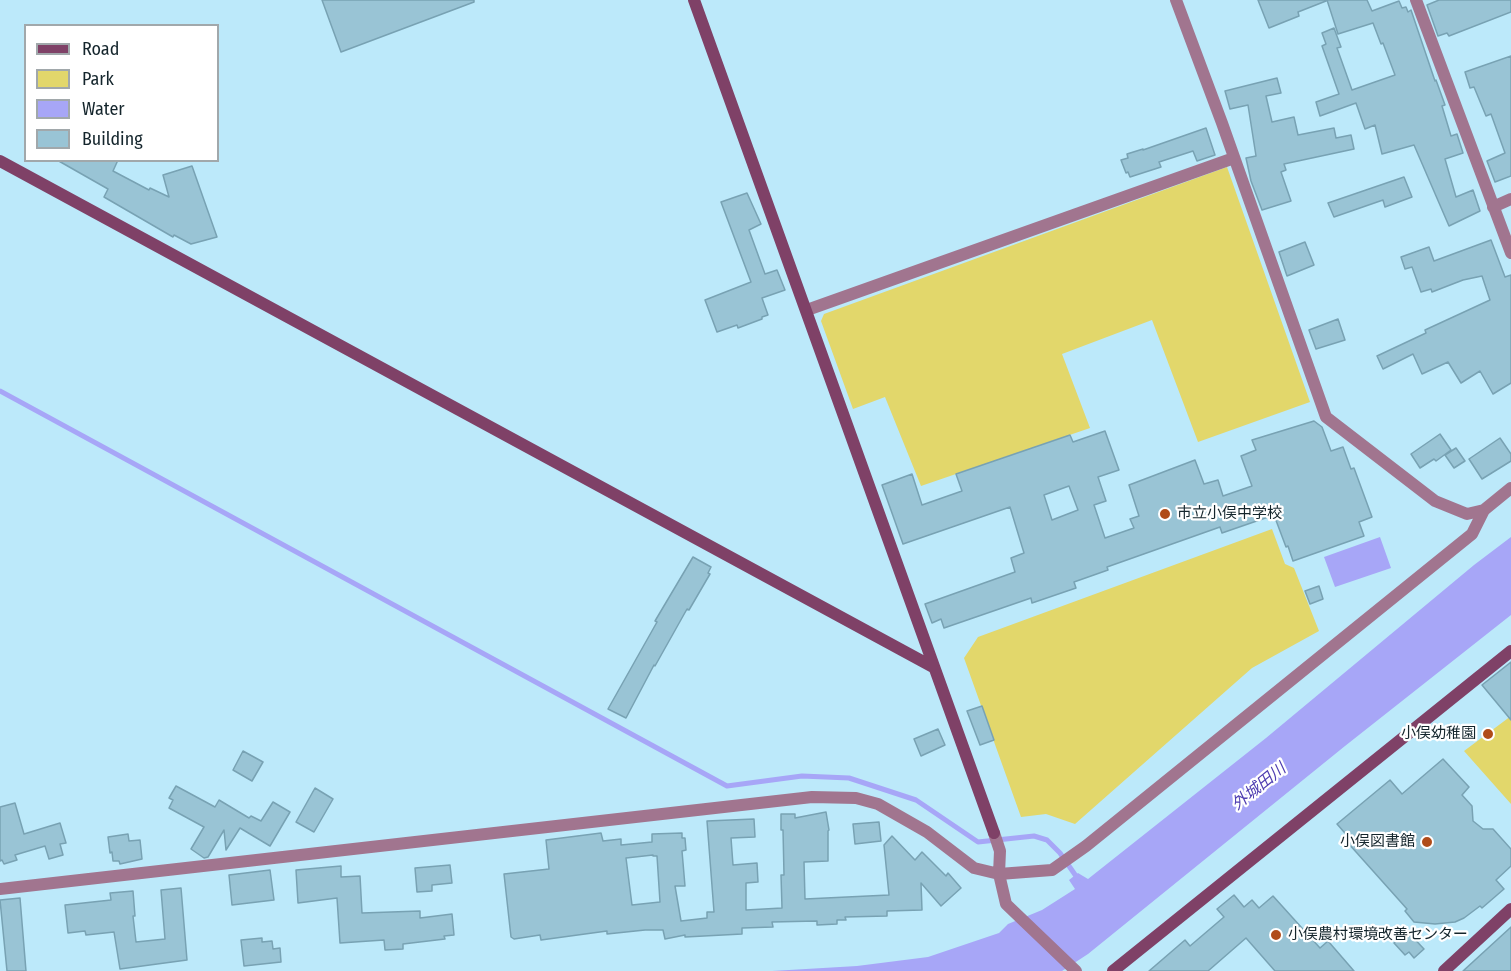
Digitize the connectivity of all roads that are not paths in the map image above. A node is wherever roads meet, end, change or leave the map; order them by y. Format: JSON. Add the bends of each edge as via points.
{"nodes":[{"id":1,"x":694,"y":0,"type":"edge"},
{"id":2,"x":1176,"y":0,"type":"edge"},
{"id":3,"x":1416,"y":0,"type":"edge"},
{"id":4,"x":1233,"y":158,"type":"junction"},
{"id":5,"x":0,"y":161,"type":"edge"},
{"id":6,"x":1511,"y":199,"type":"edge"},
{"id":7,"x":1493,"y":207,"type":"junction"},
{"id":8,"x":1511,"y":253,"type":"edge"},
{"id":9,"x":807,"y":310,"type":"junction"},
{"id":10,"x":1511,"y":489,"type":"edge"},
{"id":11,"x":1484,"y":510,"type":"junction"},
{"id":12,"x":1511,"y":651,"type":"edge"},
{"id":13,"x":933,"y":667,"type":"junction"},
{"id":14,"x":999,"y":874,"type":"junction"},
{"id":15,"x":0,"y":889,"type":"edge"},
{"id":16,"x":1511,"y":909,"type":"edge"},
{"id":17,"x":1076,"y":971,"type":"edge"},
{"id":18,"x":1113,"y":971,"type":"edge"},
{"id":19,"x":1444,"y":971,"type":"edge"}],
"edges":[{"from":1,"to":9,"type":"street"},
{"from":2,"to":4,"type":"street"},
{"from":3,"to":7,"type":"street"},
{"from":4,"to":9,"type":"street"},
{"from":4,"to":11,"type":"street","via":[[1326,417],[1435,501],[1467,514]]},
{"from":5,"to":13,"type":"street"},
{"from":6,"to":7,"type":"street"},
{"from":7,"to":8,"type":"street"},
{"from":9,"to":13,"type":"street"},
{"from":10,"to":11,"type":"street"},
{"from":11,"to":14,"type":"street","via":[[1472,534],[1072,856],[1052,870]]},
{"from":12,"to":18,"type":"street"},
{"from":13,"to":14,"type":"street","via":[[994,833],[999,849]]},
{"from":14,"to":15,"type":"street","via":[[974,868],[927,832],[878,804],[856,798],[812,797]]},
{"from":14,"to":17,"type":"street","via":[[1006,904]]},
{"from":16,"to":19,"type":"street"}]}
